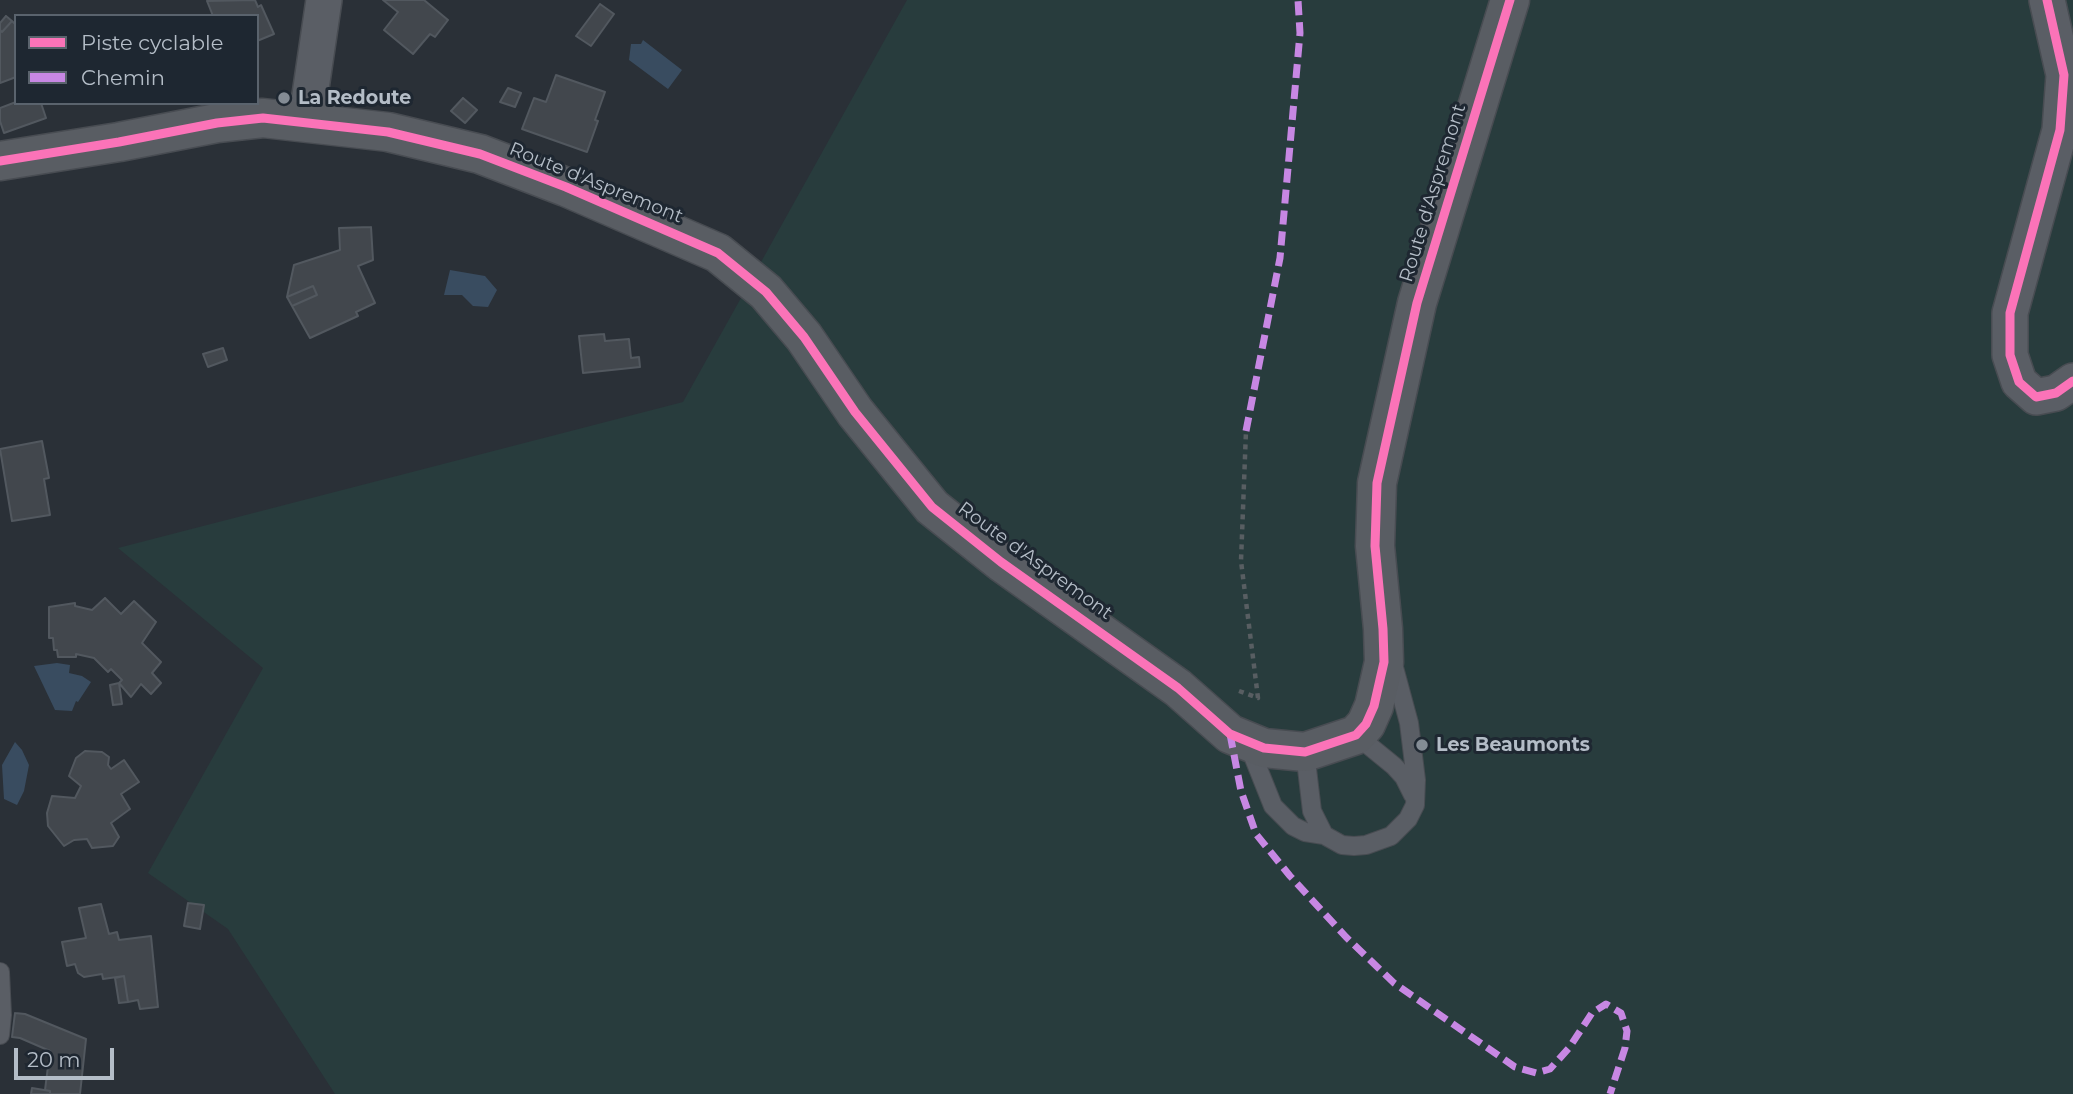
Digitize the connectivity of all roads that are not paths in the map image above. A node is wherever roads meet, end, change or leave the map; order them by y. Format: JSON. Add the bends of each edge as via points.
{"nodes":[{"id":1,"x":324,"y":0,"type":"edge"},
{"id":2,"x":1510,"y":0,"type":"edge"},
{"id":3,"x":2047,"y":0,"type":"edge"},
{"id":4,"x":306,"y":122,"type":"junction"},
{"id":5,"x":0,"y":161,"type":"edge"},
{"id":6,"x":2073,"y":381,"type":"edge"},
{"id":7,"x":1383,"y":629,"type":"junction"},
{"id":8,"x":1356,"y":734,"type":"junction"},
{"id":9,"x":1248,"y":743,"type":"junction"},
{"id":10,"x":1305,"y":752,"type":"junction"},
{"id":11,"x":1415,"y":805,"type":"junction"},
{"id":12,"x":1324,"y":835,"type":"junction"},
{"id":13,"x":0,"y":972,"type":"edge"},
{"id":14,"x":0,"y":1035,"type":"edge"}],
"edges":[{"from":1,"to":4,"type":"street"},
{"from":2,"to":7,"type":"street","name":"Route d'Aspremont","via":[[1417,303],[1377,483],[1375,547]]},
{"from":3,"to":6,"type":"street","via":[[2064,75],[2060,130],[2010,313],[2010,355],[2019,382],[2036,397],[2056,393]]},
{"from":4,"to":5,"type":"street","name":"Route d'Aspremont","via":[[263,118],[217,122]]},
{"from":4,"to":9,"type":"street","name":"Route d'Aspremont","via":[[388,132],[480,154],[718,253],[766,292],[804,337],[855,412],[932,507],[1178,688],[1230,734]]},
{"from":7,"to":8,"type":"street","name":"Route d'Aspremont","via":[[1384,662],[1374,706]]},
{"from":7,"to":11,"type":"lane","via":[[1409,723]]},
{"from":8,"to":10,"type":"street","name":"Route d'Aspremont"},
{"from":8,"to":11,"type":"lane","via":[[1404,777]]},
{"from":9,"to":10,"type":"street","name":"Route d'Aspremont"},
{"from":9,"to":12,"type":"lane","via":[[1273,806],[1293,826]]},
{"from":10,"to":12,"type":"lane","via":[[1312,811]]},
{"from":11,"to":12,"type":"lane","via":[[1400,829],[1380,841],[1342,845]]},
{"from":13,"to":14,"type":"lane"}]}
